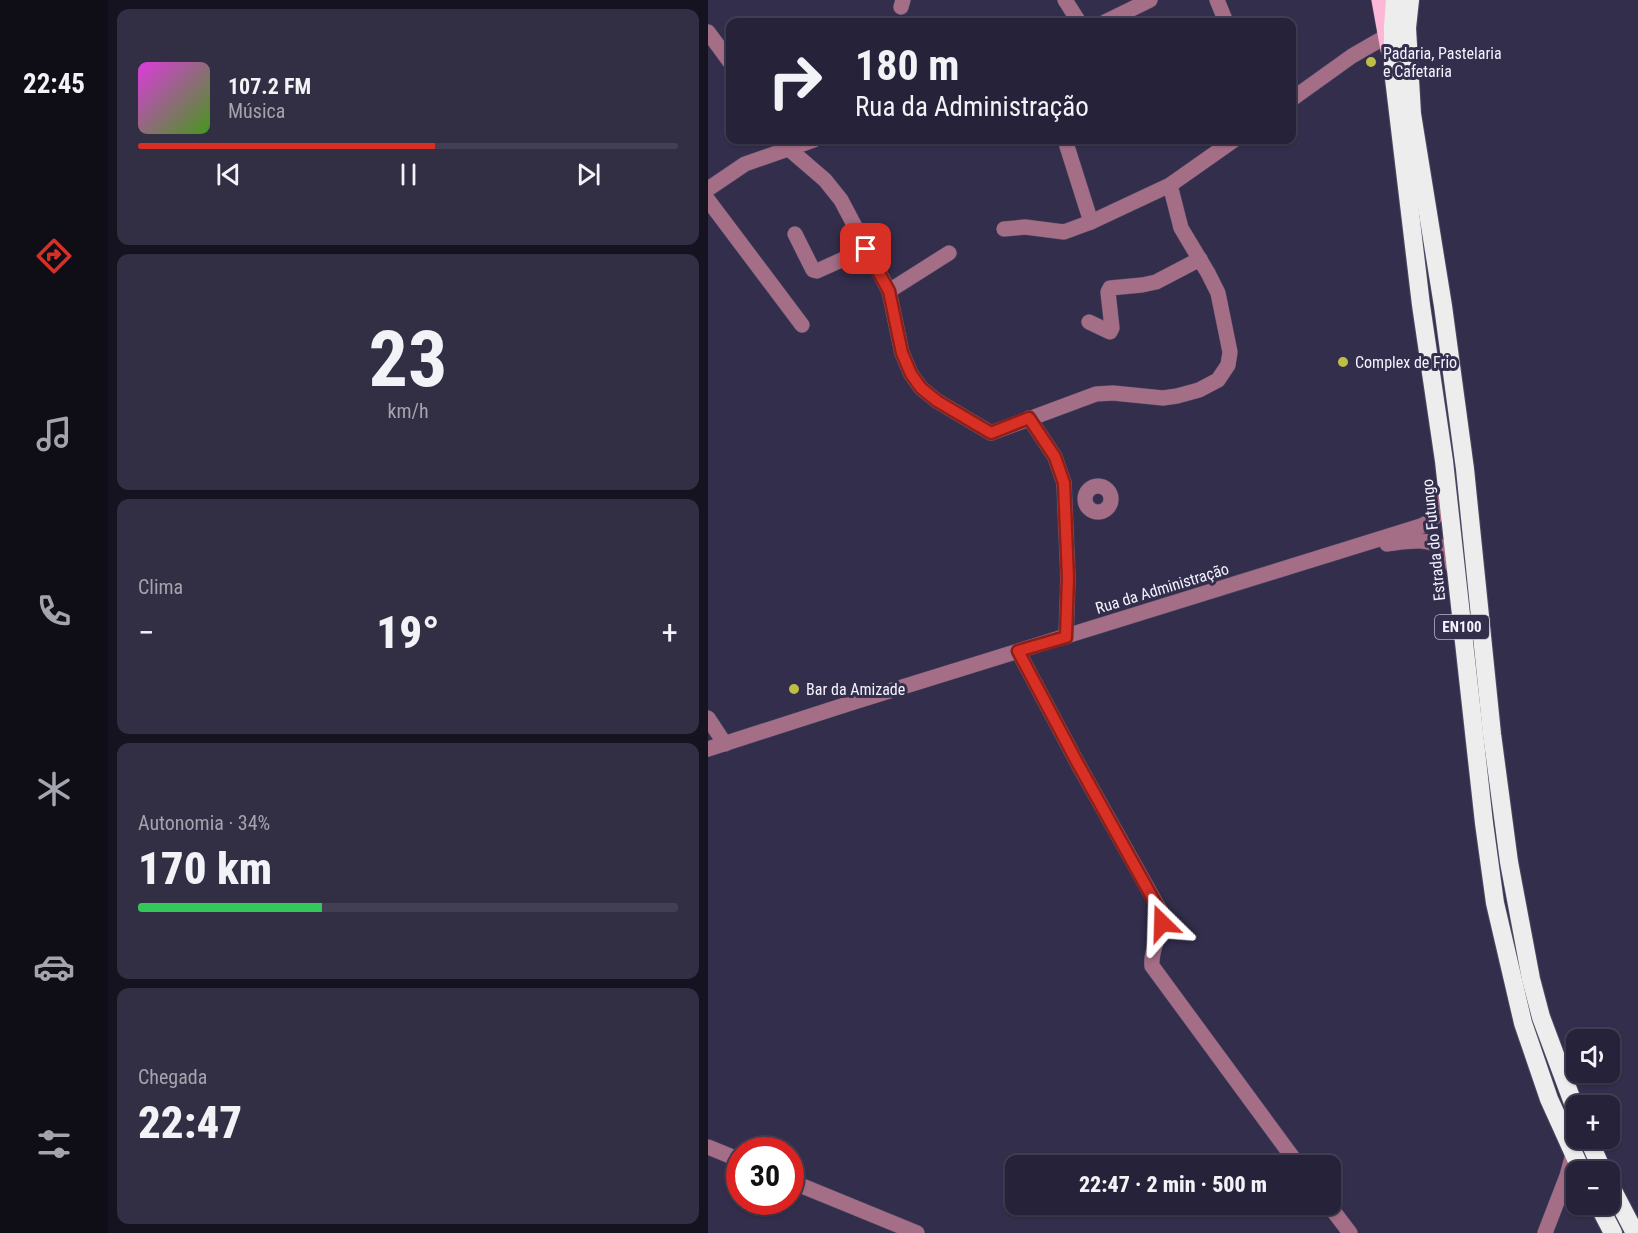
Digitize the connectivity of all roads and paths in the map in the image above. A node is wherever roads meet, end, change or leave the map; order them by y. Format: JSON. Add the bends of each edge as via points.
{"nodes":[{"id":1,"x":1065,"y":0,"type":"edge"},
{"id":2,"x":1150,"y":0,"type":"edge"},
{"id":3,"x":1217,"y":0,"type":"edge"},
{"id":4,"x":1380,"y":0,"type":"edge"},
{"id":5,"x":1395,"y":0,"type":"edge"},
{"id":6,"x":1410,"y":0,"type":"edge"},
{"id":7,"x":1076,"y":18,"type":"edge"},
{"id":8,"x":1113,"y":18,"type":"edge"},
{"id":9,"x":1224,"y":18,"type":"edge"},
{"id":10,"x":708,"y":32,"type":"edge"},
{"id":11,"x":1385,"y":37,"type":"junction"},
{"id":12,"x":726,"y":57,"type":"edge"},
{"id":13,"x":1393,"y":70,"type":"junction"},
{"id":14,"x":1296,"y":96,"type":"edge"},
{"id":15,"x":786,"y":144,"type":"edge"},
{"id":16,"x":1066,"y":144,"type":"edge"},
{"id":17,"x":1228,"y":144,"type":"edge"},
{"id":18,"x":1170,"y":185,"type":"junction"},
{"id":19,"x":708,"y":189,"type":"edge"},
{"id":20,"x":708,"y":200,"type":"edge"},
{"id":21,"x":1091,"y":222,"type":"junction"},
{"id":22,"x":1004,"y":229,"type":"dead end"},
{"id":23,"x":795,"y":234,"type":"dead end"},
{"id":24,"x":866,"y":249,"type":"junction"},
{"id":25,"x":949,"y":253,"type":"dead end"},
{"id":26,"x":1200,"y":259,"type":"junction"},
{"id":27,"x":889,"y":291,"type":"junction"},
{"id":28,"x":1089,"y":322,"type":"dead end"},
{"id":29,"x":802,"y":325,"type":"dead end"},
{"id":30,"x":1029,"y":418,"type":"junction"},
{"id":31,"x":1444,"y":461,"type":"junction"},
{"id":32,"x":1085,"y":500,"type":"dead end"},
{"id":33,"x":1066,"y":502,"type":"junction"},
{"id":34,"x":1352,"y":548,"type":"junction"},
{"id":35,"x":1458,"y":584,"type":"junction"},
{"id":36,"x":1066,"y":637,"type":"junction"},
{"id":37,"x":1018,"y":651,"type":"junction"},
{"id":38,"x":708,"y":718,"type":"edge"},
{"id":39,"x":725,"y":744,"type":"junction"},
{"id":40,"x":708,"y":749,"type":"edge"},
{"id":41,"x":1570,"y":1095,"type":"edge"},
{"id":42,"x":708,"y":1147,"type":"edge"},
{"id":43,"x":726,"y":1154,"type":"edge"},
{"id":44,"x":1573,"y":1154,"type":"junction"},
{"id":45,"x":1291,"y":1155,"type":"edge"},
{"id":46,"x":1576,"y":1161,"type":"edge"},
{"id":47,"x":804,"y":1187,"type":"edge"},
{"id":48,"x":1620,"y":1204,"type":"edge"},
{"id":49,"x":1336,"y":1215,"type":"edge"},
{"id":50,"x":1604,"y":1215,"type":"edge"},
{"id":51,"x":917,"y":1233,"type":"edge"},
{"id":52,"x":1350,"y":1233,"type":"edge"},
{"id":53,"x":1545,"y":1233,"type":"edge"},
{"id":54,"x":1613,"y":1233,"type":"edge"},
{"id":55,"x":1635,"y":1233,"type":"edge"}],
"edges":[{"from":1,"to":7,"type":"street"},
{"from":2,"to":8,"type":"street"},
{"from":3,"to":9,"type":"street"},
{"from":4,"to":11,"type":"main road"},
{"from":5,"to":13,"type":"highway","name":"Estrada do Futungo","number":"EN100"},
{"from":6,"to":41,"type":"highway","number":"EN100","via":[[1407,28],[1412,114],[1465,469],[1508,852],[1531,979]]},
{"from":10,"to":12,"type":"street"},
{"from":11,"to":13,"type":"main road"},
{"from":11,"to":14,"type":"street"},
{"from":13,"to":31,"type":"highway","name":"Estrada do Futungo","number":"EN100"},
{"from":15,"to":19,"type":"street","via":[[745,164]]},
{"from":15,"to":24,"type":"street","via":[[834,190]]},
{"from":16,"to":21,"type":"street"},
{"from":17,"to":18,"type":"street"},
{"from":18,"to":21,"type":"street"},
{"from":18,"to":26,"type":"street","via":[[1181,228]]},
{"from":20,"to":29,"type":"street"},
{"from":21,"to":22,"type":"street","via":[[1064,232],[1026,227]]},
{"from":23,"to":24,"type":"street","via":[[817,271]]},
{"from":24,"to":27,"type":"street"},
{"from":25,"to":27,"type":"street"},
{"from":26,"to":28,"type":"street","via":[[1156,282],[1110,288],[1110,332]]},
{"from":26,"to":30,"type":"street","via":[[1218,293],[1230,352],[1228,365],[1218,381],[1163,398],[1096,394]]},
{"from":27,"to":30,"type":"street","via":[[902,353],[921,388],[991,433]]},
{"from":30,"to":33,"type":"street","via":[[1055,457]]},
{"from":31,"to":34,"type":"street","via":[[1445,498],[1438,516],[1421,526]]},
{"from":31,"to":35,"type":"highway","name":"Estrada do Futungo","number":"EN100"},
{"from":32,"to":33,"type":"street"},
{"from":33,"to":36,"type":"street"},
{"from":34,"to":35,"type":"street","via":[[1412,541],[1430,543],[1445,550]]},
{"from":34,"to":36,"type":"street","name":"Rua da Administração"},
{"from":35,"to":44,"type":"highway","name":"Estrada do Futungo","number":"EN100","via":[[1495,903],[1523,1023]]},
{"from":36,"to":37,"type":"street","name":"Rua da Administração"},
{"from":37,"to":39,"type":"street","name":"Rua da Administração"},
{"from":37,"to":45,"type":"street","via":[[1162,915],[1152,966]]},
{"from":38,"to":39,"type":"street"},
{"from":39,"to":40,"type":"street","name":"Rua da Administração"},
{"from":42,"to":43,"type":"street"},
{"from":44,"to":46,"type":"highway","name":"Estrada do Futungo","number":"EN100"},
{"from":44,"to":53,"type":"street"},
{"from":47,"to":51,"type":"street"},
{"from":48,"to":55,"type":"highway"},
{"from":49,"to":52,"type":"street"},
{"from":50,"to":54,"type":"highway"}]}
